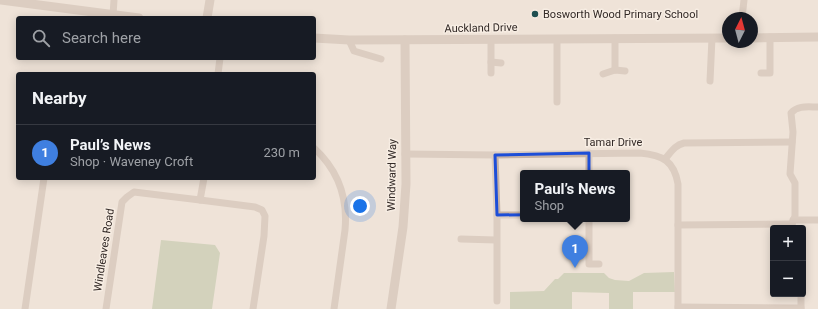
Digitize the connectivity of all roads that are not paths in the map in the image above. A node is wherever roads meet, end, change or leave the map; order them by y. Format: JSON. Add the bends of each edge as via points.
{"nodes":[{"id":1,"x":1,"y":0,"type":"edge"},
{"id":2,"x":114,"y":0,"type":"edge"},
{"id":3,"x":210,"y":0,"type":"edge"},
{"id":4,"x":744,"y":0,"type":"edge"},
{"id":5,"x":743,"y":12,"type":"edge"},
{"id":6,"x":113,"y":15,"type":"junction"},
{"id":7,"x":122,"y":16,"type":"edge"},
{"id":8,"x":207,"y":16,"type":"edge"},
{"id":9,"x":770,"y":37,"type":"junction"},
{"id":10,"x":818,"y":37,"type":"edge"},
{"id":11,"x":316,"y":38,"type":"edge"},
{"id":12,"x":615,"y":38,"type":"junction"},
{"id":13,"x":712,"y":38,"type":"junction"},
{"id":14,"x":722,"y":38,"type":"edge"},
{"id":15,"x":758,"y":38,"type":"edge"},
{"id":16,"x":557,"y":39,"type":"junction"},
{"id":17,"x":349,"y":40,"type":"junction"},
{"id":18,"x":405,"y":40,"type":"junction"},
{"id":19,"x":491,"y":40,"type":"junction"},
{"id":20,"x":381,"y":59,"type":"dead end"},
{"id":21,"x":220,"y":60,"type":"edge"},
{"id":22,"x":491,"y":62,"type":"junction"},
{"id":23,"x":501,"y":62,"type":"dead end"},
{"id":24,"x":615,"y":70,"type":"junction"},
{"id":25,"x":625,"y":71,"type":"dead end"},
{"id":26,"x":218,"y":72,"type":"edge"},
{"id":27,"x":491,"y":73,"type":"dead end"},
{"id":28,"x":761,"y":73,"type":"dead end"},
{"id":29,"x":603,"y":74,"type":"dead end"},
{"id":30,"x":710,"y":82,"type":"dead end"},
{"id":31,"x":557,"y":102,"type":"dead end"},
{"id":32,"x":818,"y":107,"type":"edge"},
{"id":33,"x":792,"y":142,"type":"junction"},
{"id":34,"x":316,"y":150,"type":"edge"},
{"id":35,"x":590,"y":153,"type":"junction"},
{"id":36,"x":405,"y":154,"type":"junction"},
{"id":37,"x":495,"y":155,"type":"junction"},
{"id":38,"x":665,"y":159,"type":"junction"},
{"id":39,"x":589,"y":170,"type":"edge"},
{"id":40,"x":44,"y":180,"type":"edge"},
{"id":41,"x":204,"y":180,"type":"edge"},
{"id":42,"x":200,"y":200,"type":"junction"},
{"id":43,"x":497,"y":215,"type":"junction"},
{"id":44,"x":520,"y":215,"type":"edge"},
{"id":45,"x":818,"y":220,"type":"edge"},
{"id":46,"x":589,"y":222,"type":"edge"},
{"id":47,"x":792,"y":224,"type":"edge"},
{"id":48,"x":678,"y":225,"type":"junction"},
{"id":49,"x":461,"y":239,"type":"dead end"},
{"id":50,"x":496,"y":240,"type":"junction"},
{"id":51,"x":599,"y":264,"type":"dead end"},
{"id":52,"x":801,"y":297,"type":"edge"},
{"id":53,"x":497,"y":301,"type":"dead end"},
{"id":54,"x":678,"y":308,"type":"edge"},
{"id":55,"x":801,"y":308,"type":"edge"},
{"id":56,"x":25,"y":309,"type":"edge"},
{"id":57,"x":106,"y":309,"type":"edge"},
{"id":58,"x":253,"y":309,"type":"edge"},
{"id":59,"x":334,"y":309,"type":"edge"},
{"id":60,"x":391,"y":309,"type":"edge"}],
"edges":[{"from":1,"to":6,"type":"street"},
{"from":2,"to":6,"type":"street"},
{"from":3,"to":8,"type":"street"},
{"from":4,"to":5,"type":"street"},
{"from":6,"to":7,"type":"street"},
{"from":9,"to":10,"type":"street"},
{"from":9,"to":15,"type":"street"},
{"from":9,"to":28,"type":"street","via":[[770,73]]},
{"from":11,"to":17,"type":"street","name":"Auckland Drive"},
{"from":12,"to":13,"type":"street","name":"Auckland Drive"},
{"from":12,"to":16,"type":"street","name":"Auckland Drive"},
{"from":12,"to":24,"type":"street"},
{"from":13,"to":14,"type":"street","name":"Auckland Drive"},
{"from":13,"to":30,"type":"street"},
{"from":16,"to":19,"type":"street","name":"Auckland Drive"},
{"from":16,"to":31,"type":"street"},
{"from":17,"to":18,"type":"street","name":"Auckland Drive"},
{"from":17,"to":20,"type":"street","via":[[354,51]]},
{"from":18,"to":19,"type":"street","name":"Auckland Drive"},
{"from":18,"to":36,"type":"street","name":"Windward Way"},
{"from":19,"to":22,"type":"street"},
{"from":21,"to":26,"type":"street"},
{"from":22,"to":23,"type":"street"},
{"from":22,"to":27,"type":"street"},
{"from":24,"to":25,"type":"street"},
{"from":24,"to":29,"type":"street"},
{"from":32,"to":33,"type":"street","via":[[802,106],[795,108],[791,113]]},
{"from":33,"to":38,"type":"street","via":[[684,142],[675,147]]},
{"from":33,"to":47,"type":"street","via":[[790,174],[795,183],[795,216]]},
{"from":34,"to":59,"type":"street","via":[[333,170],[345,200],[346,230]]},
{"from":35,"to":37,"type":"street","name":"Tamar Drive"},
{"from":35,"to":38,"type":"street","name":"Tamar Drive","via":[[640,152]]},
{"from":35,"to":39,"type":"street"},
{"from":36,"to":37,"type":"street","name":"Tamar Drive"},
{"from":36,"to":60,"type":"street","name":"Windward Way","via":[[403,227]]},
{"from":37,"to":43,"type":"street"},
{"from":38,"to":48,"type":"street","via":[[674,168],[678,184]]},
{"from":40,"to":56,"type":"street"},
{"from":41,"to":42,"type":"street"},
{"from":42,"to":57,"type":"street","name":"Windleaves Road","via":[[134,192],[122,202]]},
{"from":42,"to":58,"type":"street","name":"Windleaves Road","via":[[255,207],[262,210],[265,216]]},
{"from":43,"to":44,"type":"street"},
{"from":43,"to":50,"type":"street"},
{"from":45,"to":47,"type":"street"},
{"from":46,"to":51,"type":"street","via":[[589,264]]},
{"from":47,"to":48,"type":"street"},
{"from":48,"to":54,"type":"street"},
{"from":49,"to":50,"type":"street"},
{"from":50,"to":53,"type":"street"},
{"from":52,"to":55,"type":"street"},
{"from":54,"to":55,"type":"street"}]}
